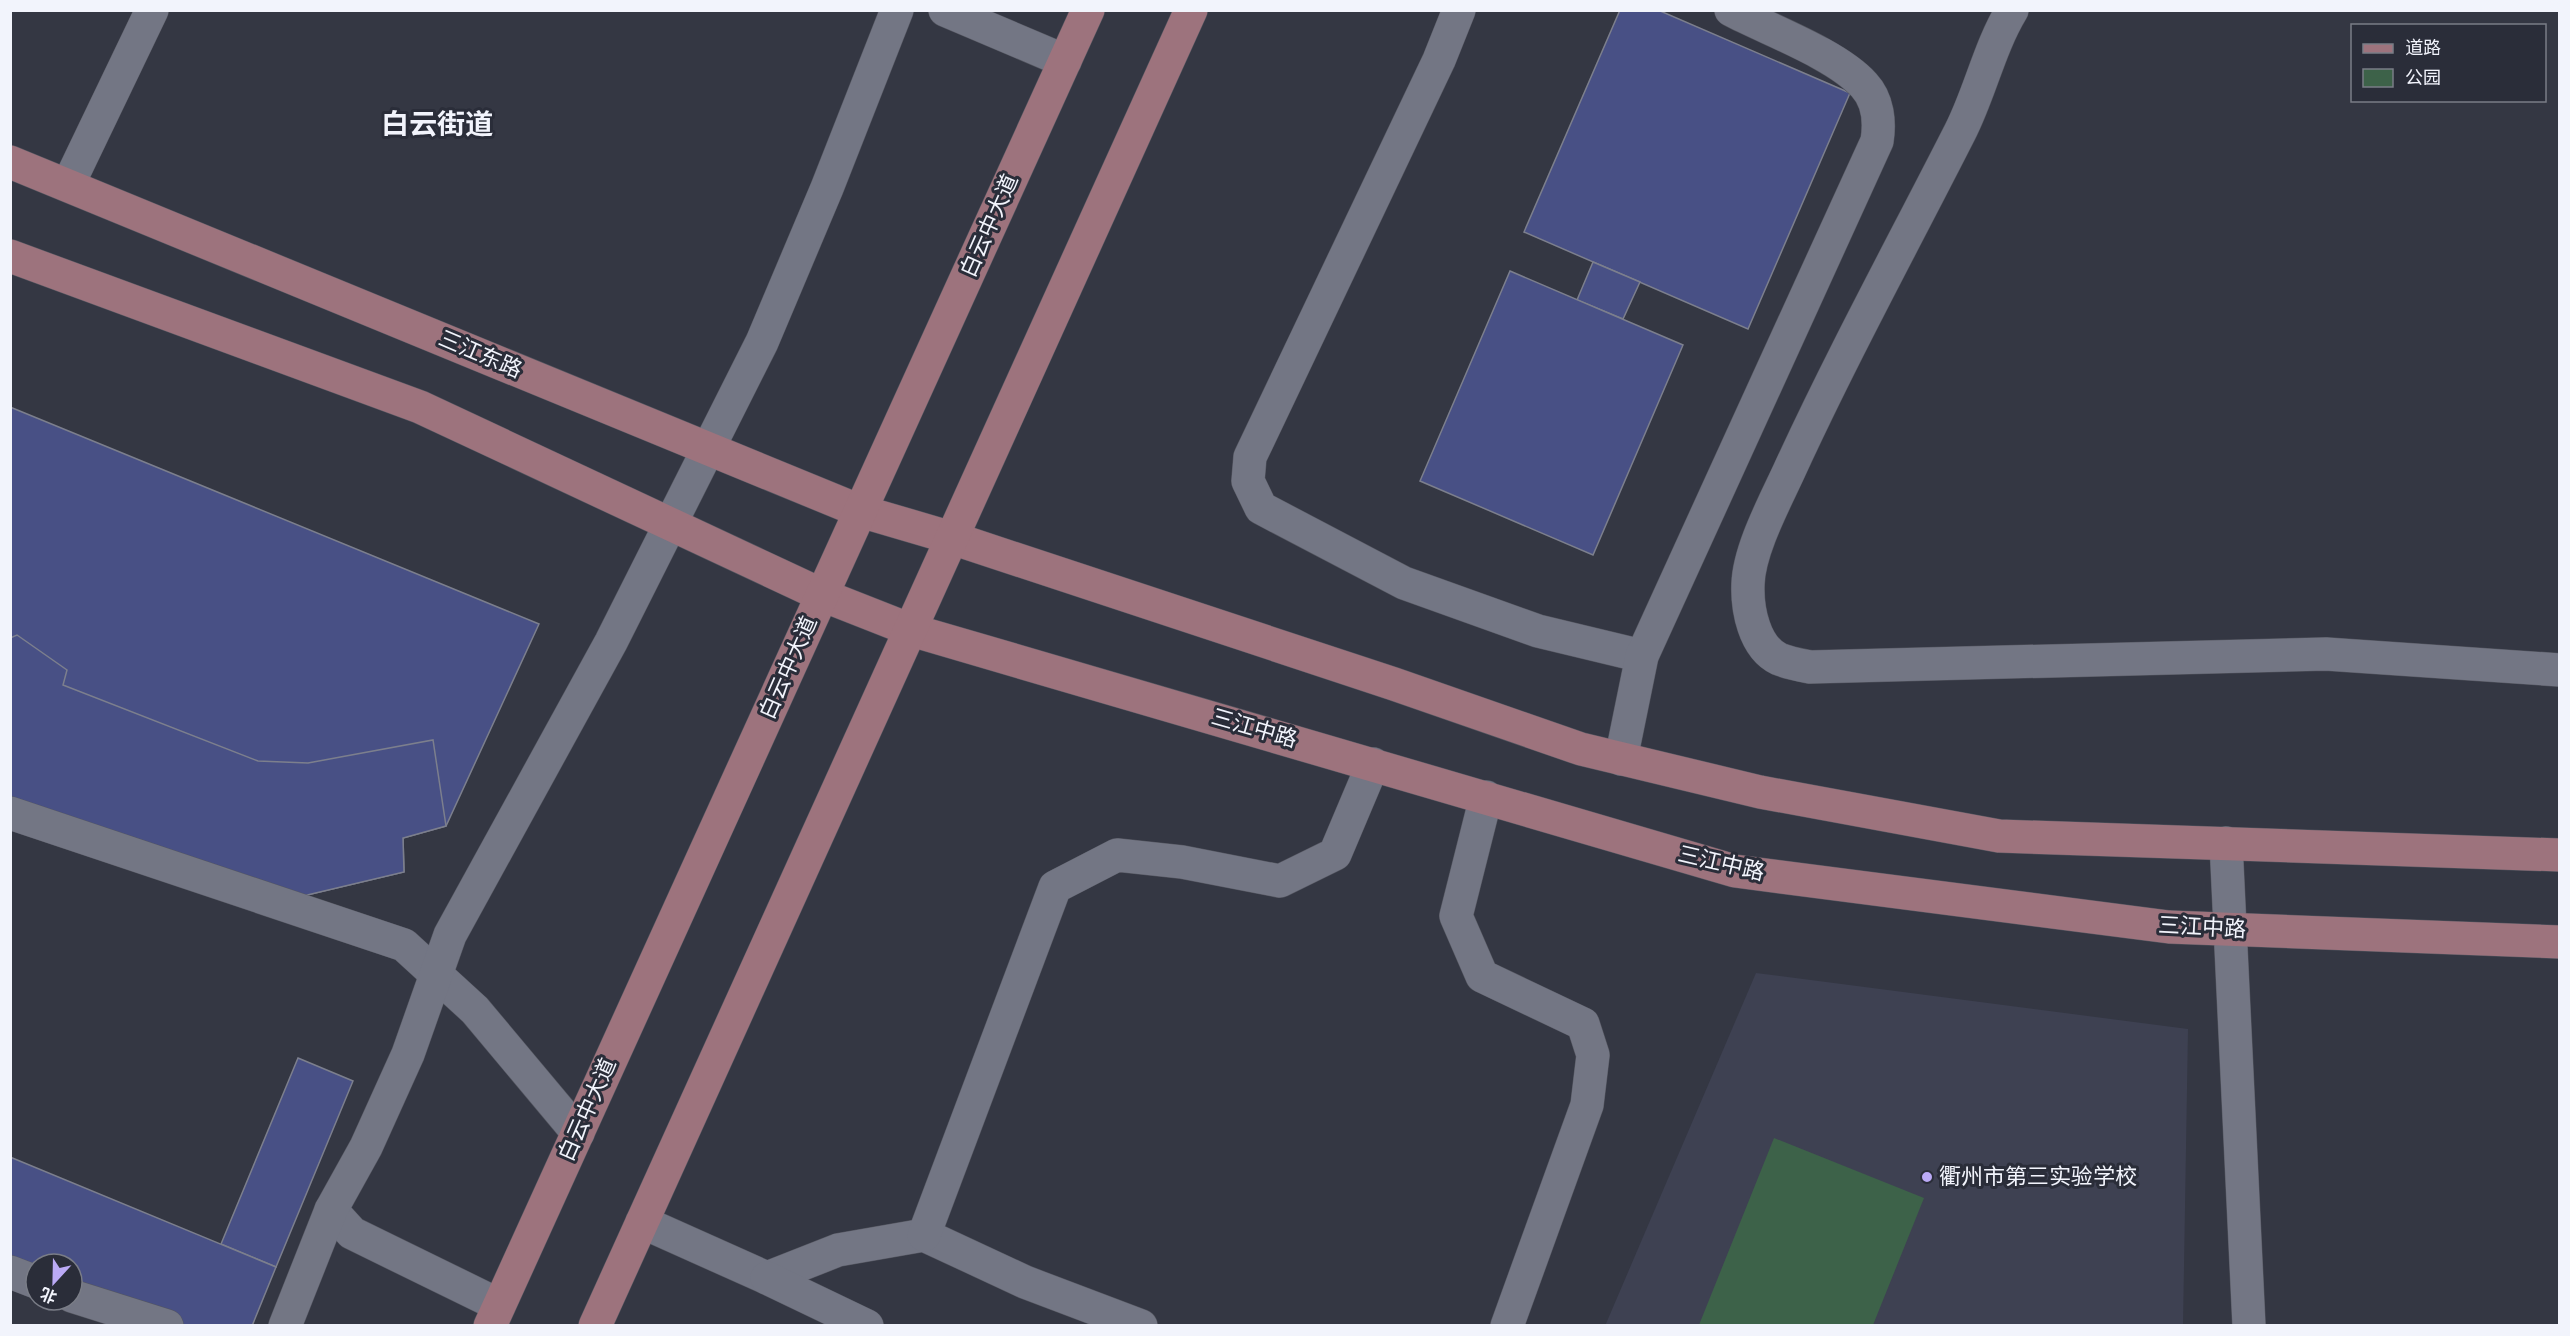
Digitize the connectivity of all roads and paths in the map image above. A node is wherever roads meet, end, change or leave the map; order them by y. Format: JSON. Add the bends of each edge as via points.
{"nodes":[{"id":1,"x":152,"y":10,"type":"edge"},
{"id":2,"x":897,"y":10,"type":"edge"},
{"id":3,"x":945,"y":10,"type":"edge"},
{"id":4,"x":1088,"y":10,"type":"edge"},
{"id":5,"x":1191,"y":10,"type":"edge"},
{"id":6,"x":1459,"y":10,"type":"edge"},
{"id":7,"x":1731,"y":10,"type":"edge"},
{"id":8,"x":2012,"y":10,"type":"edge"},
{"id":9,"x":1065,"y":61,"type":"junction"},
{"id":10,"x":10,"y":162,"type":"edge"},
{"id":11,"x":68,"y":185,"type":"junction"},
{"id":12,"x":10,"y":256,"type":"edge"},
{"id":13,"x":708,"y":449,"type":"junction"},
{"id":14,"x":860,"y":511,"type":"junction"},
{"id":15,"x":671,"y":524,"type":"junction"},
{"id":16,"x":952,"y":538,"type":"junction"},
{"id":17,"x":822,"y":595,"type":"junction"},
{"id":18,"x":911,"y":630,"type":"junction"},
{"id":19,"x":1642,"y":656,"type":"junction"},
{"id":20,"x":2559,"y":670,"type":"edge"},
{"id":21,"x":1621,"y":759,"type":"junction"},
{"id":22,"x":1373,"y":764,"type":"junction"},
{"id":23,"x":1486,"y":797,"type":"junction"},
{"id":24,"x":10,"y":813,"type":"edge"},
{"id":25,"x":2226,"y":843,"type":"junction"},
{"id":26,"x":2559,"y":855,"type":"edge"},
{"id":27,"x":2228,"y":930,"type":"junction"},
{"id":28,"x":2559,"y":942,"type":"edge"},
{"id":29,"x":435,"y":973,"type":"junction"},
{"id":30,"x":578,"y":1132,"type":"junction"},
{"id":31,"x":331,"y":1210,"type":"junction"},
{"id":32,"x":642,"y":1222,"type":"junction"},
{"id":33,"x":924,"y":1235,"type":"junction"},
{"id":34,"x":767,"y":1278,"type":"junction"},
{"id":35,"x":84,"y":1300,"type":"edge"},
{"id":36,"x":495,"y":1315,"type":"edge"},
{"id":37,"x":167,"y":1326,"type":"edge"},
{"id":38,"x":285,"y":1326,"type":"edge"},
{"id":39,"x":595,"y":1326,"type":"edge"},
{"id":40,"x":867,"y":1326,"type":"edge"},
{"id":41,"x":1141,"y":1326,"type":"edge"},
{"id":42,"x":1507,"y":1326,"type":"edge"},
{"id":43,"x":2248,"y":1326,"type":"edge"}],
"edges":[{"from":1,"to":11,"type":"street"},
{"from":2,"to":13,"type":"street","via":[[762,342]]},
{"from":3,"to":9,"type":"street"},
{"from":4,"to":9,"type":"main road","name":"白云中大道"},
{"from":5,"to":16,"type":"main road"},
{"from":6,"to":19,"type":"street","via":[[1250,457],[1248,481],[1261,508],[1404,583],[1538,631]]},
{"from":7,"to":19,"type":"street","via":[[1844,67],[1865,86],[1880,124],[1877,141]]},
{"from":8,"to":20,"type":"street","via":[[1968,115],[1844,356],[1760,535],[1748,583],[1753,632],[1778,658],[1810,667],[2326,654]]},
{"from":9,"to":14,"type":"main road","name":"白云中大道"},
{"from":10,"to":11,"type":"main road","name":"三江东路"},
{"from":11,"to":13,"type":"main road","name":"三江东路"},
{"from":12,"to":15,"type":"main road","via":[[420,407]]},
{"from":13,"to":14,"type":"main road","name":"三江东路"},
{"from":13,"to":15,"type":"street"},
{"from":14,"to":16,"type":"main road","name":"三江东路"},
{"from":14,"to":17,"type":"main road","name":"白云中大道"},
{"from":15,"to":17,"type":"main road"},
{"from":15,"to":29,"type":"street","via":[[611,642],[450,934]]},
{"from":16,"to":18,"type":"main road"},
{"from":16,"to":21,"type":"main road","via":[[1581,749]]},
{"from":17,"to":18,"type":"main road"},
{"from":17,"to":30,"type":"main road","name":"白云中大道"},
{"from":18,"to":22,"type":"main road","name":"三江中路"},
{"from":18,"to":32,"type":"main road"},
{"from":19,"to":21,"type":"street"},
{"from":21,"to":25,"type":"main road","via":[[1760,792],[2000,836]]},
{"from":22,"to":23,"type":"main road","name":"三江中路"},
{"from":22,"to":33,"type":"street","via":[[1335,854],[1280,881],[1182,861],[1117,855],[1055,886]]},
{"from":23,"to":27,"type":"main road","name":"三江中路","via":[[1735,872],[2169,927]]},
{"from":23,"to":42,"type":"street","via":[[1456,916],[1482,976],[1583,1024],[1593,1055],[1587,1105]]},
{"from":24,"to":29,"type":"street","via":[[404,945]]},
{"from":25,"to":26,"type":"main road"},
{"from":25,"to":27,"type":"street"},
{"from":27,"to":28,"type":"main road","name":"三江中路"},
{"from":27,"to":43,"type":"street"},
{"from":29,"to":30,"type":"street","via":[[475,1010]]},
{"from":29,"to":31,"type":"street","via":[[408,1054],[366,1147]]},
{"from":30,"to":36,"type":"main road","name":"白云中大道"},
{"from":31,"to":36,"type":"street","via":[[352,1233]]},
{"from":31,"to":38,"type":"street"},
{"from":32,"to":34,"type":"street"},
{"from":32,"to":39,"type":"main road"},
{"from":33,"to":34,"type":"street","via":[[838,1250]]},
{"from":33,"to":41,"type":"street","via":[[1025,1282]]},
{"from":34,"to":40,"type":"street"},
{"from":35,"to":37,"type":"street"}]}
